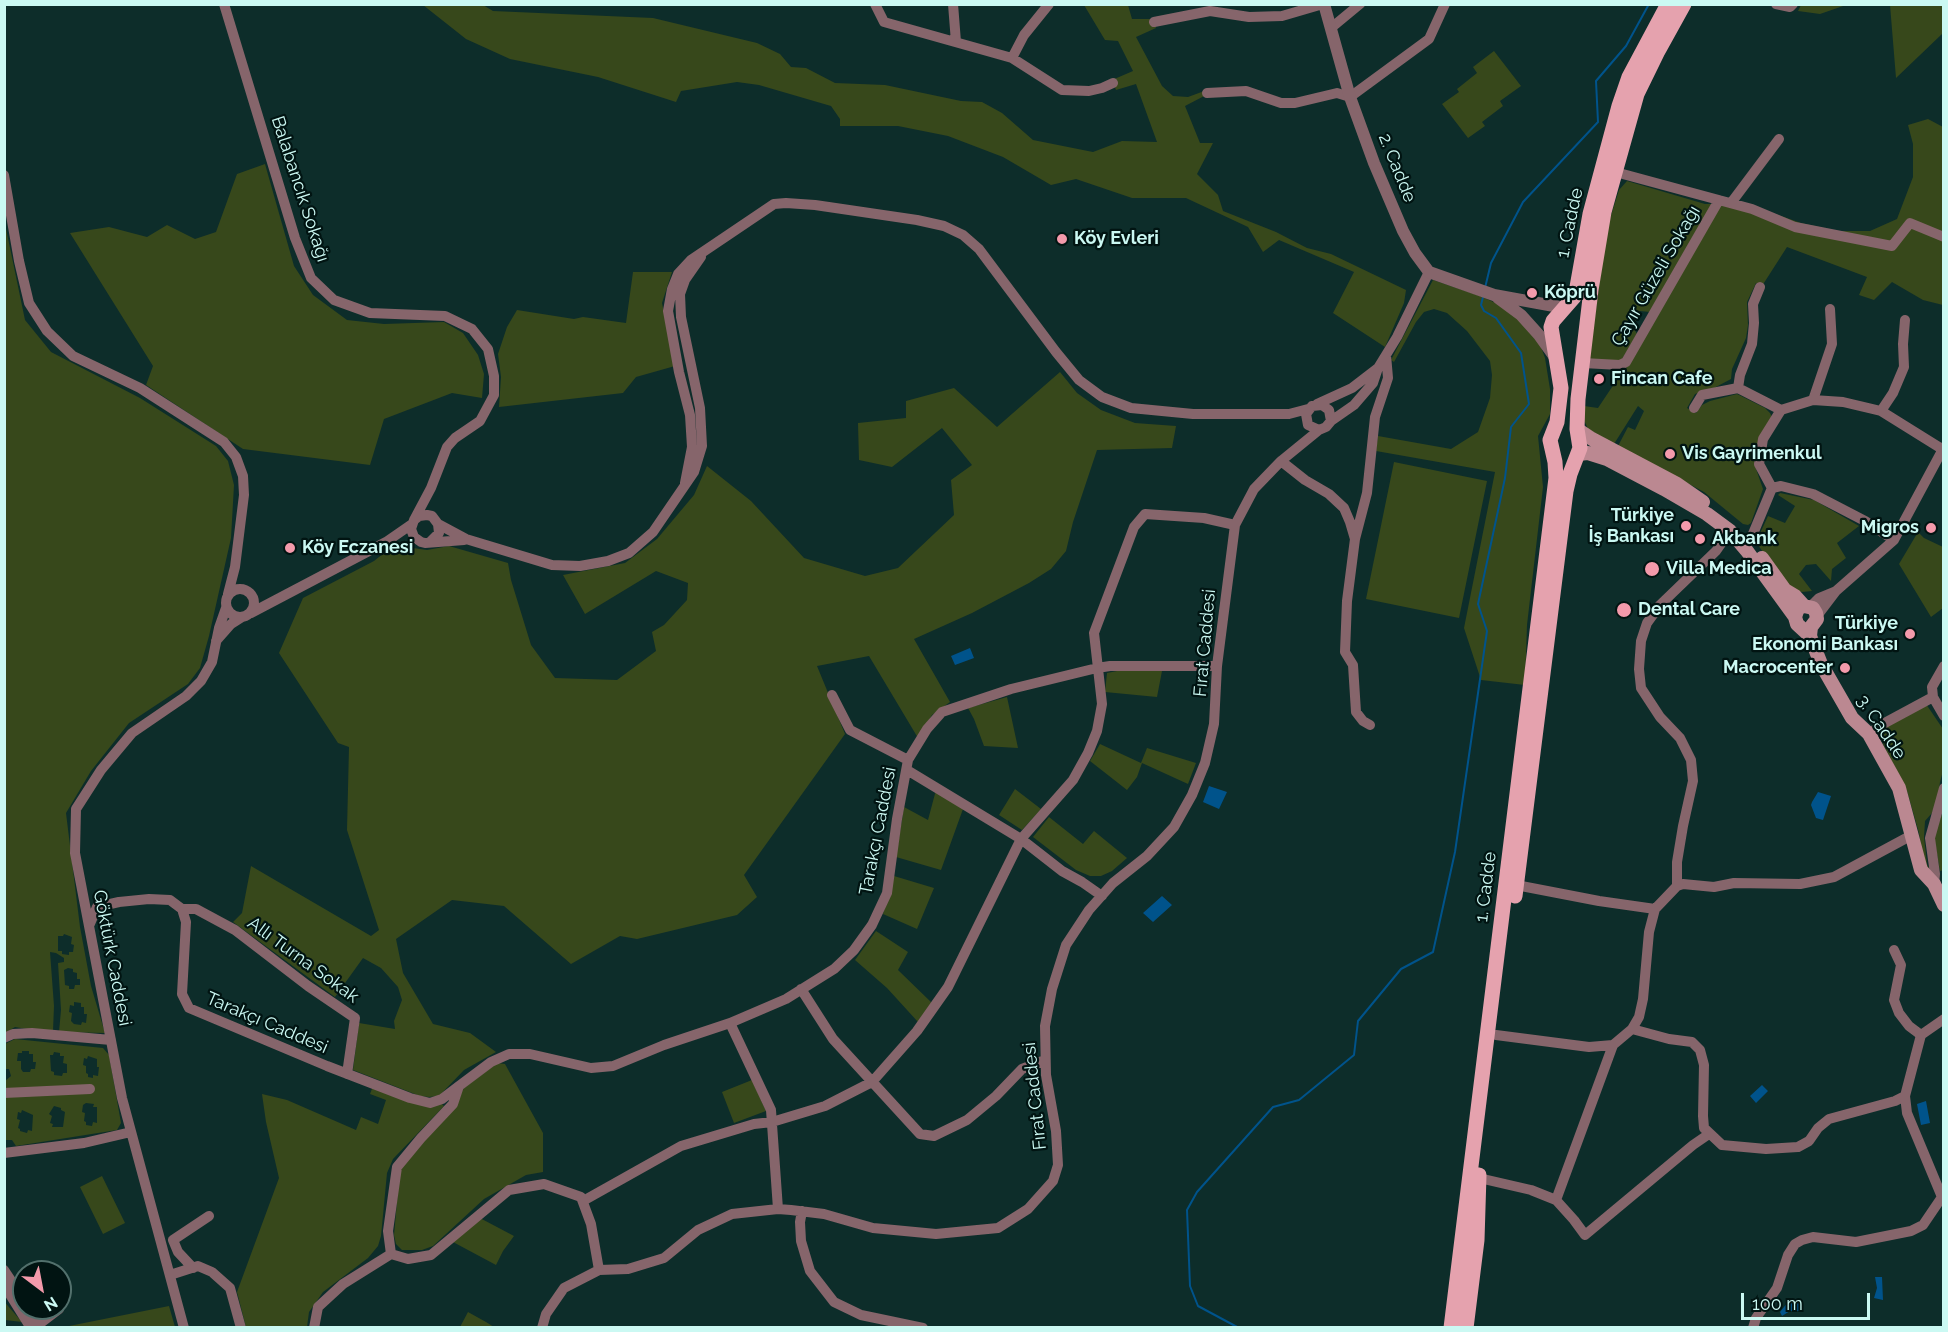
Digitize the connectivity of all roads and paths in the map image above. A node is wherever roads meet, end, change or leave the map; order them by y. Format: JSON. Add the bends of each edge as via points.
{"nodes":[{"id":1,"x":224,"y":4,"type":"edge"},
{"id":2,"x":866,"y":4,"type":"edge"},
{"id":3,"x":953,"y":4,"type":"edge"},
{"id":4,"x":1049,"y":4,"type":"edge"},
{"id":5,"x":1323,"y":4,"type":"edge"},
{"id":6,"x":1360,"y":4,"type":"edge"},
{"id":7,"x":1445,"y":4,"type":"edge"},
{"id":8,"x":1668,"y":4,"type":"edge"},
{"id":9,"x":1684,"y":4,"type":"edge"},
{"id":10,"x":1776,"y":4,"type":"edge"},
{"id":11,"x":1793,"y":4,"type":"edge"},
{"id":12,"x":877,"y":7,"type":"edge"},
{"id":13,"x":1154,"y":22,"type":"dead end"},
{"id":14,"x":1331,"y":28,"type":"junction"},
{"id":15,"x":956,"y":42,"type":"junction"},
{"id":16,"x":1012,"y":58,"type":"junction"},
{"id":17,"x":1113,"y":83,"type":"dead end"},
{"id":18,"x":1207,"y":93,"type":"dead end"},
{"id":19,"x":1350,"y":98,"type":"junction"},
{"id":20,"x":1779,"y":139,"type":"dead end"},
{"id":21,"x":1609,"y":170,"type":"junction"},
{"id":22,"x":4,"y":175,"type":"edge"},
{"id":23,"x":1719,"y":200,"type":"junction"},
{"id":24,"x":1731,"y":203,"type":"junction"},
{"id":25,"x":1944,"y":237,"type":"edge"},
{"id":26,"x":1429,"y":272,"type":"junction"},
{"id":27,"x":1760,"y":287,"type":"dead end"},
{"id":28,"x":1486,"y":292,"type":"junction"},
{"id":29,"x":1565,"y":308,"type":"junction"},
{"id":30,"x":1830,"y":309,"type":"dead end"},
{"id":31,"x":1905,"y":320,"type":"dead end"},
{"id":32,"x":1586,"y":330,"type":"junction"},
{"id":33,"x":1386,"y":355,"type":"junction"},
{"id":34,"x":1554,"y":356,"type":"junction"},
{"id":35,"x":1583,"y":363,"type":"junction"},
{"id":36,"x":1378,"y":368,"type":"junction"},
{"id":37,"x":1738,"y":388,"type":"junction"},
{"id":38,"x":1813,"y":400,"type":"junction"},
{"id":39,"x":1312,"y":407,"type":"junction"},
{"id":40,"x":1694,"y":408,"type":"dead end"},
{"id":41,"x":1781,"y":410,"type":"junction"},
{"id":42,"x":1881,"y":411,"type":"junction"},
{"id":43,"x":1289,"y":414,"type":"junction"},
{"id":44,"x":1331,"y":421,"type":"junction"},
{"id":45,"x":1307,"y":424,"type":"junction"},
{"id":46,"x":1577,"y":429,"type":"junction"},
{"id":47,"x":1319,"y":430,"type":"junction"},
{"id":48,"x":1304,"y":440,"type":"junction"},
{"id":49,"x":1943,"y":448,"type":"edge"},
{"id":50,"x":1553,"y":451,"type":"junction"},
{"id":51,"x":1578,"y":454,"type":"junction"},
{"id":52,"x":1281,"y":460,"type":"junction"},
{"id":53,"x":431,"y":488,"type":"junction"},
{"id":54,"x":1772,"y":488,"type":"junction"},
{"id":55,"x":413,"y":522,"type":"junction"},
{"id":56,"x":437,"y":522,"type":"junction"},
{"id":57,"x":1235,"y":525,"type":"junction"},
{"id":58,"x":1730,"y":531,"type":"junction"},
{"id":59,"x":466,"y":539,"type":"junction"},
{"id":60,"x":1355,"y":539,"type":"junction"},
{"id":61,"x":417,"y":540,"type":"junction"},
{"id":62,"x":1894,"y":540,"type":"junction"},
{"id":63,"x":1750,"y":541,"type":"junction"},
{"id":64,"x":386,"y":542,"type":"junction"},
{"id":65,"x":430,"y":542,"type":"junction"},
{"id":66,"x":235,"y":567,"type":"junction"},
{"id":67,"x":248,"y":590,"type":"junction"},
{"id":68,"x":228,"y":594,"type":"junction"},
{"id":69,"x":280,"y":597,"type":"junction"},
{"id":70,"x":226,"y":608,"type":"junction"},
{"id":71,"x":246,"y":615,"type":"junction"},
{"id":72,"x":1807,"y":619,"type":"junction"},
{"id":73,"x":215,"y":642,"type":"junction"},
{"id":74,"x":1217,"y":666,"type":"junction"},
{"id":75,"x":1944,"y":666,"type":"edge"},
{"id":76,"x":1097,"y":668,"type":"junction"},
{"id":77,"x":832,"y":695,"type":"dead end"},
{"id":78,"x":1933,"y":697,"type":"junction"},
{"id":79,"x":1944,"y":716,"type":"edge"},
{"id":80,"x":1370,"y":725,"type":"dead end"},
{"id":81,"x":1869,"y":734,"type":"junction"},
{"id":82,"x":907,"y":765,"type":"junction"},
{"id":83,"x":1944,"y":788,"type":"edge"},
{"id":84,"x":1912,"y":835,"type":"junction"},
{"id":85,"x":1021,"y":839,"type":"junction"},
{"id":86,"x":1934,"y":884,"type":"junction"},
{"id":87,"x":1516,"y":885,"type":"junction"},
{"id":88,"x":1677,"y":886,"type":"junction"},
{"id":89,"x":1102,"y":896,"type":"junction"},
{"id":90,"x":1944,"y":905,"type":"edge"},
{"id":91,"x":182,"y":909,"type":"junction"},
{"id":92,"x":1655,"y":909,"type":"junction"},
{"id":93,"x":89,"y":926,"type":"junction"},
{"id":94,"x":1894,"y":950,"type":"dead end"},
{"id":95,"x":801,"y":989,"type":"junction"},
{"id":96,"x":1944,"y":1019,"type":"edge"},
{"id":97,"x":730,"y":1023,"type":"junction"},
{"id":98,"x":1632,"y":1029,"type":"junction"},
{"id":99,"x":1496,"y":1035,"type":"junction"},
{"id":100,"x":1922,"y":1035,"type":"junction"},
{"id":101,"x":4,"y":1038,"type":"edge"},
{"id":102,"x":111,"y":1040,"type":"junction"},
{"id":103,"x":1613,"y":1045,"type":"junction"},
{"id":104,"x":1046,"y":1060,"type":"junction"},
{"id":105,"x":347,"y":1074,"type":"junction"},
{"id":106,"x":872,"y":1082,"type":"junction"},
{"id":107,"x":459,"y":1086,"type":"junction"},
{"id":108,"x":90,"y":1089,"type":"dead end"},
{"id":109,"x":4,"y":1094,"type":"edge"},
{"id":110,"x":1905,"y":1096,"type":"junction"},
{"id":111,"x":772,"y":1122,"type":"junction"},
{"id":112,"x":131,"y":1132,"type":"junction"},
{"id":113,"x":1709,"y":1134,"type":"junction"},
{"id":114,"x":4,"y":1153,"type":"edge"},
{"id":115,"x":1479,"y":1178,"type":"junction"},
{"id":116,"x":1943,"y":1197,"type":"edge"},
{"id":117,"x":1556,"y":1200,"type":"junction"},
{"id":118,"x":583,"y":1201,"type":"junction"},
{"id":119,"x":778,"y":1209,"type":"junction"},
{"id":120,"x":802,"y":1211,"type":"junction"},
{"id":121,"x":209,"y":1216,"type":"dead end"},
{"id":122,"x":391,"y":1254,"type":"junction"},
{"id":123,"x":193,"y":1268,"type":"junction"},
{"id":124,"x":599,"y":1270,"type":"junction"},
{"id":125,"x":170,"y":1275,"type":"junction"},
{"id":126,"x":4,"y":1285,"type":"edge"},
{"id":127,"x":36,"y":1327,"type":"edge"},
{"id":128,"x":184,"y":1328,"type":"edge"},
{"id":129,"x":241,"y":1328,"type":"edge"},
{"id":130,"x":314,"y":1328,"type":"edge"},
{"id":131,"x":543,"y":1328,"type":"edge"},
{"id":132,"x":923,"y":1328,"type":"edge"},
{"id":133,"x":1451,"y":1328,"type":"edge"},
{"id":134,"x":1466,"y":1328,"type":"edge"},
{"id":135,"x":1753,"y":1328,"type":"edge"}],
"edges":[{"from":1,"to":53,"type":"street","name":"Balabancık Sokağı","via":[[311,278],[334,300],[370,313],[445,316],[472,329],[488,349],[494,395],[480,421],[447,447]]},
{"from":2,"to":12,"type":"street"},
{"from":3,"to":15,"type":"street"},
{"from":4,"to":16,"type":"street","via":[[1024,35]]},
{"from":5,"to":13,"type":"street","via":[[1282,16],[1249,17],[1210,11]]},
{"from":5,"to":14,"type":"street","name":"2. Cadde"},
{"from":6,"to":14,"type":"street"},
{"from":7,"to":19,"type":"street","via":[[1429,39]]},
{"from":8,"to":21,"type":"main road","name":"1. Cadde","via":[[1629,77],[1619,106]]},
{"from":9,"to":21,"type":"main road","name":"1. Cadde","via":[[1637,94]]},
{"from":10,"to":11,"type":"street"},
{"from":12,"to":15,"type":"street","via":[[884,22]]},
{"from":14,"to":19,"type":"street","name":"2. Cadde"},
{"from":15,"to":16,"type":"street"},
{"from":16,"to":17,"type":"street","via":[[1062,90],[1089,91]]},
{"from":18,"to":19,"type":"street","via":[[1246,90],[1281,102],[1337,93]]},
{"from":19,"to":26,"type":"street","name":"2. Cadde","via":[[1403,231]]},
{"from":20,"to":24,"type":"street"},
{"from":21,"to":23,"type":"street"},
{"from":21,"to":29,"type":"main road","name":"1. Cadde","via":[[1590,214],[1574,297]]},
{"from":21,"to":32,"type":"main road","name":"1. Cadde"},
{"from":22,"to":66,"type":"street","via":[[29,303],[47,331],[73,356],[140,387],[224,441],[236,457],[244,495]]},
{"from":23,"to":24,"type":"street"},
{"from":23,"to":35,"type":"street","name":"Çayır Güzeli Sokağı","via":[[1626,362],[1620,366]]},
{"from":24,"to":25,"type":"street","via":[[1794,227],[1892,246],[1910,223]]},
{"from":26,"to":28,"type":"street"},
{"from":26,"to":33,"type":"street"},
{"from":27,"to":37,"type":"street","via":[[1753,304],[1752,344]]},
{"from":28,"to":29,"type":"street"},
{"from":28,"to":34,"type":"street","via":[[1521,315]]},
{"from":29,"to":32,"type":"main road","via":[[1577,314]]},
{"from":29,"to":34,"type":"main road","name":"1. Cadde","via":[[1551,327]]},
{"from":30,"to":38,"type":"street","via":[[1832,344]]},
{"from":31,"to":42,"type":"street","via":[[1904,367]]},
{"from":32,"to":35,"type":"main road","name":"1. Cadde"},
{"from":33,"to":36,"type":"street"},
{"from":33,"to":60,"type":"street","via":[[1389,378],[1375,417],[1367,493]]},
{"from":34,"to":50,"type":"main road","name":"1. Cadde","via":[[1561,388],[1550,440]]},
{"from":35,"to":46,"type":"main road","name":"1. Cadde"},
{"from":36,"to":39,"type":"street","via":[[1352,388]]},
{"from":36,"to":44,"type":"street","via":[[1373,383],[1354,405]]},
{"from":37,"to":40,"type":"street","via":[[1702,395]]},
{"from":37,"to":41,"type":"street"},
{"from":38,"to":41,"type":"street"},
{"from":38,"to":42,"type":"street"},
{"from":39,"to":43,"type":"street"},
{"from":39,"to":44,"type":"street","via":[[1327,408]]},
{"from":39,"to":45,"type":"street","via":[[1305,418]]},
{"from":41,"to":54,"type":"street","via":[[1763,439],[1759,464]]},
{"from":42,"to":49,"type":"street"},
{"from":43,"to":45,"type":"street"},
{"from":43,"to":59,"type":"street","via":[[1193,414],[1131,408],[1102,398],[1056,352],[979,249],[963,235],[944,226],[865,212],[774,204],[691,260],[678,274],[672,289],[668,311],[690,415],[692,447],[685,483],[653,532],[629,552],[580,566],[552,565]]},
{"from":44,"to":47,"type":"street"},
{"from":45,"to":47,"type":"street"},
{"from":45,"to":48,"type":"street"},
{"from":46,"to":51,"type":"main road","name":"1. Cadde"},
{"from":46,"to":63,"type":"main road","name":"3. Cadde","via":[[1677,484],[1732,522]]},
{"from":47,"to":48,"type":"street","name":"Fırat Caddesi"},
{"from":48,"to":52,"type":"street","name":"Fırat Caddesi"},
{"from":49,"to":62,"type":"street"},
{"from":50,"to":51,"type":"main road","via":[[1567,458]]},
{"from":50,"to":133,"type":"main road","name":"1. Cadde","via":[[1556,470],[1552,512]]},
{"from":51,"to":58,"type":"main road","name":"3. Cadde","via":[[1606,459],[1664,489]]},
{"from":51,"to":87,"type":"main road","name":"1. Cadde","via":[[1566,491]]},
{"from":52,"to":57,"type":"street","name":"Fırat Caddesi","via":[[1254,489]]},
{"from":52,"to":60,"type":"street","via":[[1344,508]]},
{"from":53,"to":55,"type":"street","name":"Balabancık Sokağı"},
{"from":53,"to":56,"type":"street","name":"Balabancık Sokağı"},
{"from":54,"to":62,"type":"street","via":[[1781,486],[1813,494]]},
{"from":54,"to":63,"type":"street"},
{"from":55,"to":56,"type":"street","via":[[418,516],[427,515]]},
{"from":55,"to":61,"type":"street","via":[[412,533]]},
{"from":55,"to":64,"type":"street","name":"Göktürk Caddesi"},
{"from":56,"to":59,"type":"street"},
{"from":56,"to":65,"type":"street","via":[[439,533]]},
{"from":57,"to":74,"type":"street","name":"Fırat Caddesi"},
{"from":57,"to":76,"type":"street","via":[[1204,518],[1145,514],[1134,527],[1094,633]]},
{"from":58,"to":72,"type":"main road","name":"3. Cadde"},
{"from":58,"to":88,"type":"street","via":[[1716,551],[1660,605],[1647,623],[1641,641],[1641,688],[1680,738],[1691,760],[1693,781],[1677,862]]},
{"from":59,"to":65,"type":"street"},
{"from":60,"to":80,"type":"street","via":[[1345,652],[1353,665],[1356,712]]},
{"from":61,"to":64,"type":"street"},
{"from":61,"to":65,"type":"street"},
{"from":62,"to":72,"type":"street"},
{"from":63,"to":72,"type":"main road","name":"3. Cadde","via":[[1785,590],[1795,596]]},
{"from":64,"to":69,"type":"street","name":"Göktürk Caddesi"},
{"from":66,"to":67,"type":"street"},
{"from":66,"to":68,"type":"street"},
{"from":67,"to":68,"type":"street","via":[[236,589]]},
{"from":67,"to":69,"type":"street"},
{"from":67,"to":71,"type":"street","via":[[255,599]]},
{"from":68,"to":70,"type":"street"},
{"from":69,"to":71,"type":"street","name":"Göktürk Caddesi"},
{"from":70,"to":71,"type":"street","via":[[232,615]]},
{"from":70,"to":73,"type":"street","name":"Göktürk Caddesi"},
{"from":71,"to":73,"type":"street","name":"Göktürk Caddesi","via":[[231,624]]},
{"from":72,"to":81,"type":"main road","name":"3. Cadde","via":[[1821,664],[1852,718]]},
{"from":73,"to":93,"type":"street","name":"Göktürk Caddesi","via":[[212,662],[201,681],[132,733],[76,808],[75,853]]},
{"from":74,"to":76,"type":"street","name":"Tarakçı Caddesi"},
{"from":74,"to":89,"type":"street","name":"Fırat Caddesi","via":[[1214,724],[1192,795],[1174,827]]},
{"from":75,"to":78,"type":"street","via":[[1932,687]]},
{"from":76,"to":82,"type":"street","name":"Tarakçı Caddesi","via":[[1011,689],[942,712],[927,729]]},
{"from":76,"to":85,"type":"street","via":[[1102,704],[1093,742],[1073,780]]},
{"from":77,"to":82,"type":"street","via":[[850,730]]},
{"from":78,"to":79,"type":"street"},
{"from":78,"to":81,"type":"street"},
{"from":81,"to":84,"type":"main road","name":"3. Cadde","via":[[1899,788]]},
{"from":82,"to":85,"type":"street"},
{"from":82,"to":95,"type":"street","name":"Tarakçı Caddesi","via":[[887,893],[854,950],[834,969]]},
{"from":83,"to":86,"type":"street","via":[[1930,838]]},
{"from":84,"to":86,"type":"main road","name":"3. Cadde","via":[[1921,870]]},
{"from":84,"to":88,"type":"street","via":[[1834,877],[1800,884]]},
{"from":85,"to":89,"type":"street"},
{"from":85,"to":106,"type":"street","via":[[948,987],[917,1031]]},
{"from":86,"to":90,"type":"main road","name":"3. Cadde"},
{"from":87,"to":92,"type":"street"},
{"from":87,"to":99,"type":"main road","name":"1. Cadde"},
{"from":88,"to":92,"type":"street"},
{"from":89,"to":104,"type":"street","name":"Fırat Caddesi","via":[[1066,945],[1045,1026]]},
{"from":91,"to":93,"type":"street","via":[[170,900],[118,902],[97,908]]},
{"from":91,"to":105,"type":"street","name":"Allı Turna Sokak","via":[[196,909],[235,930],[355,1018]]},
{"from":91,"to":105,"type":"street","name":"Tarakçı Caddesi","via":[[186,922],[182,994],[189,1008]]},
{"from":92,"to":98,"type":"street","via":[[1643,999]]},
{"from":93,"to":102,"type":"street","name":"Göktürk Caddesi"},
{"from":94,"to":100,"type":"street","via":[[1901,965],[1894,1000],[1909,1026]]},
{"from":95,"to":97,"type":"street","name":"Tarakçı Caddesi"},
{"from":95,"to":106,"type":"street","via":[[833,1039]]},
{"from":96,"to":100,"type":"street"},
{"from":97,"to":107,"type":"street","name":"Tarakçı Caddesi","via":[[613,1066],[591,1068],[530,1054],[509,1054]]},
{"from":97,"to":111,"type":"street","via":[[771,1110]]},
{"from":98,"to":103,"type":"street"},
{"from":98,"to":113,"type":"street","via":[[1692,1042],[1700,1050],[1704,1065],[1702,1116]]},
{"from":99,"to":103,"type":"street","via":[[1589,1047]]},
{"from":99,"to":115,"type":"main road","name":"1. Cadde"},
{"from":100,"to":110,"type":"street"},
{"from":101,"to":102,"type":"street","via":[[32,1033]]},
{"from":102,"to":112,"type":"street","name":"Göktürk Caddesi"},
{"from":103,"to":117,"type":"street"},
{"from":104,"to":106,"type":"street","via":[[1022,1069],[967,1120],[934,1136],[920,1134]]},
{"from":104,"to":120,"type":"street","name":"Fırat Caddesi","via":[[1058,1165],[1053,1181],[1028,1209],[998,1228],[916,1233],[873,1228]]},
{"from":105,"to":107,"type":"street","name":"Tarakçı Caddesi","via":[[430,1103]]},
{"from":106,"to":111,"type":"street","via":[[825,1106]]},
{"from":107,"to":122,"type":"street","name":"Tarakçı Caddesi","via":[[453,1104],[397,1167],[388,1231]]},
{"from":108,"to":109,"type":"street"},
{"from":110,"to":113,"type":"street","via":[[1829,1119],[1798,1147],[1722,1145]]},
{"from":110,"to":116,"type":"street","via":[[1907,1113]]},
{"from":111,"to":118,"type":"street","via":[[681,1146]]},
{"from":111,"to":119,"type":"street"},
{"from":112,"to":114,"type":"street","via":[[84,1143]]},
{"from":112,"to":125,"type":"street","name":"Göktürk Caddesi"},
{"from":113,"to":117,"type":"street","via":[[1585,1235]]},
{"from":115,"to":117,"type":"street"},
{"from":115,"to":134,"type":"main road","name":"1. Cadde","via":[[1477,1240]]},
{"from":116,"to":135,"type":"street","via":[[1923,1225],[1911,1231],[1856,1242],[1813,1237],[1795,1244],[1777,1288]]},
{"from":118,"to":122,"type":"street","via":[[544,1184],[508,1190],[431,1255],[408,1258]]},
{"from":118,"to":124,"type":"street"},
{"from":119,"to":120,"type":"street","name":"Fırat Caddesi"},
{"from":119,"to":124,"type":"street","name":"Fırat Caddesi","via":[[732,1214],[699,1230],[664,1258],[628,1269]]},
{"from":120,"to":132,"type":"street","via":[[801,1241],[810,1272],[834,1302],[861,1315]]},
{"from":121,"to":123,"type":"street","via":[[173,1240]]},
{"from":122,"to":130,"type":"street","via":[[343,1284],[318,1306]]},
{"from":123,"to":125,"type":"street"},
{"from":123,"to":129,"type":"street","via":[[212,1272],[230,1288]]},
{"from":124,"to":131,"type":"street","name":"Fırat Caddesi","via":[[564,1288],[546,1314]]},
{"from":125,"to":128,"type":"street","name":"Göktürk Caddesi"},
{"from":126,"to":127,"type":"street"}]}
